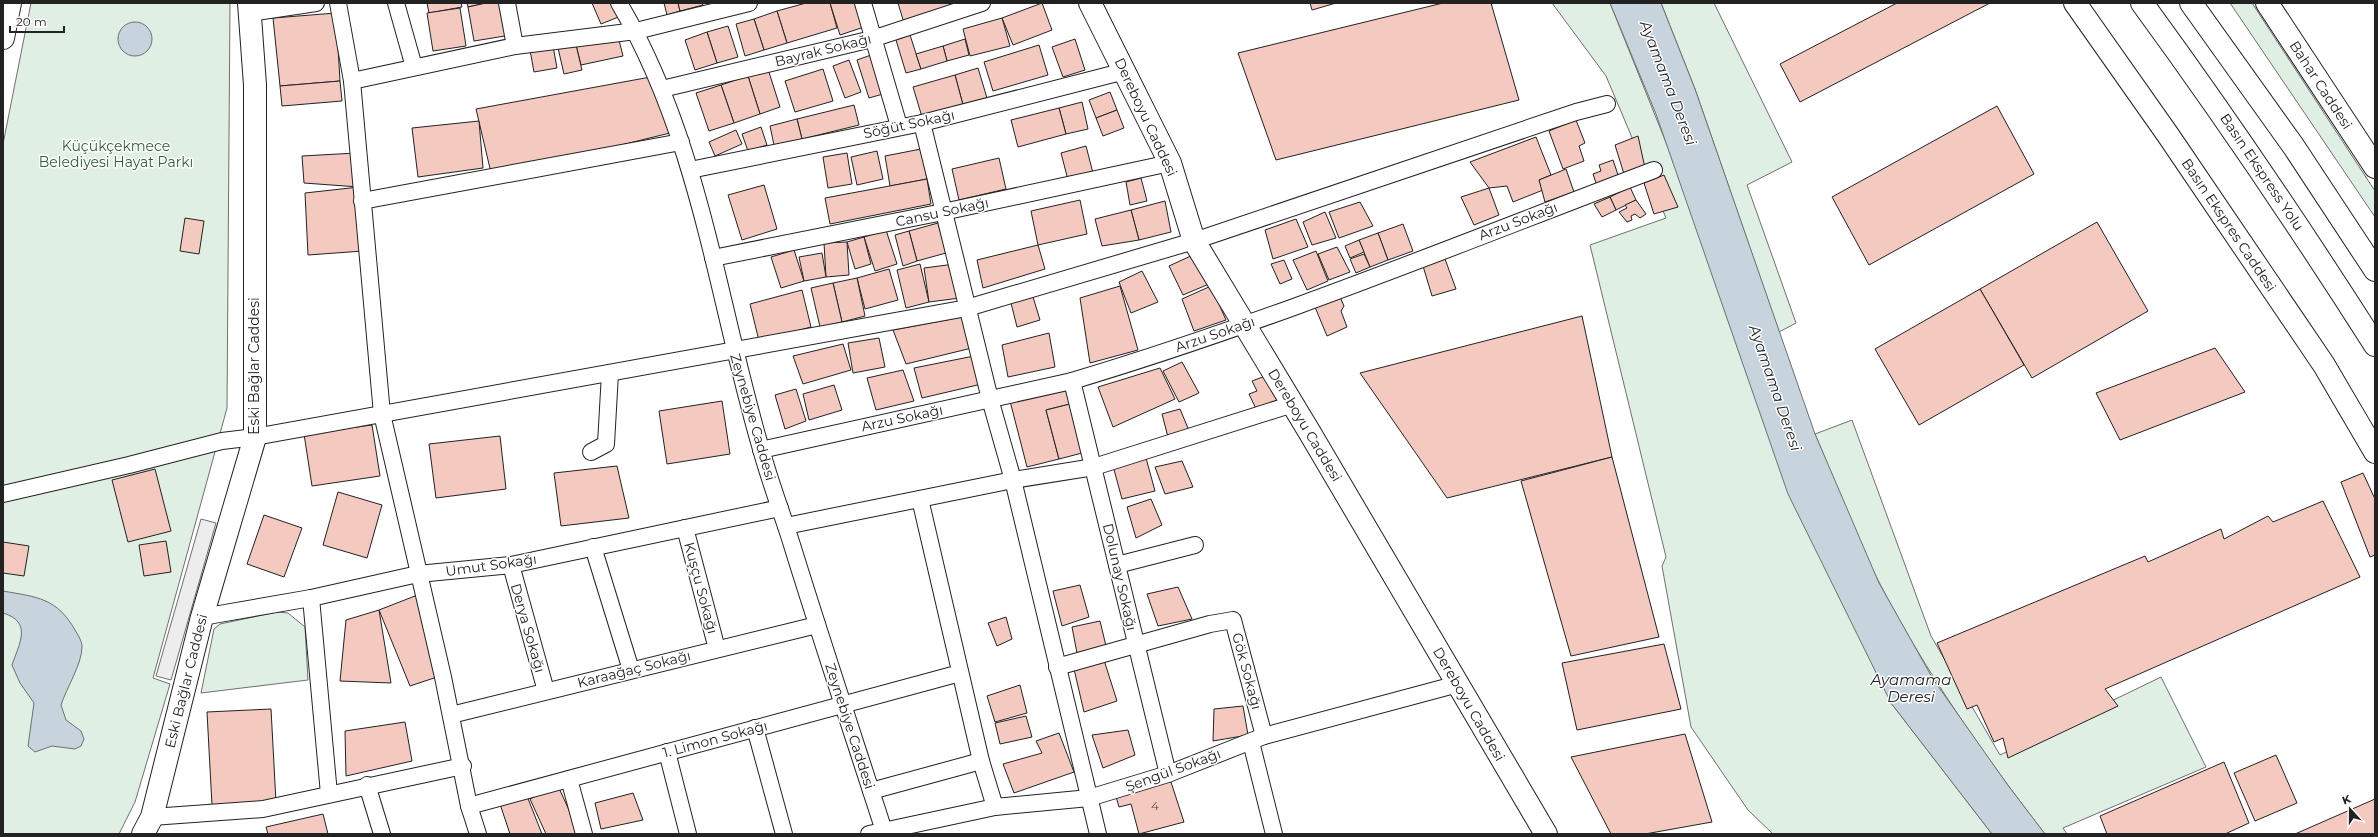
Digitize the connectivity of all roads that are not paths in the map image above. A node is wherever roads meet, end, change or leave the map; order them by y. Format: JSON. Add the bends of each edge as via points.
{"nodes":[{"id":1,"x":10,"y":3,"type":"edge"},
{"id":2,"x":316,"y":3,"type":"edge"},
{"id":3,"x":338,"y":3,"type":"edge"},
{"id":4,"x":396,"y":3,"type":"edge"},
{"id":5,"x":507,"y":3,"type":"edge"},
{"id":6,"x":619,"y":3,"type":"edge"},
{"id":7,"x":749,"y":3,"type":"edge"},
{"id":8,"x":863,"y":3,"type":"edge"},
{"id":9,"x":982,"y":3,"type":"edge"},
{"id":10,"x":1090,"y":3,"type":"edge"},
{"id":11,"x":2075,"y":3,"type":"edge"},
{"id":12,"x":2142,"y":3,"type":"edge"},
{"id":13,"x":2191,"y":3,"type":"edge"},
{"id":14,"x":2267,"y":3,"type":"edge"},
{"id":15,"x":250,"y":8,"type":"edge"},
{"id":16,"x":710,"y":8,"type":"edge"},
{"id":17,"x":636,"y":31,"type":"junction"},
{"id":18,"x":3,"y":38,"type":"edge"},
{"id":19,"x":872,"y":39,"type":"junction"},
{"id":20,"x":515,"y":46,"type":"junction"},
{"id":21,"x":414,"y":67,"type":"junction"},
{"id":22,"x":1125,"y":71,"type":"junction"},
{"id":23,"x":352,"y":81,"type":"junction"},
{"id":24,"x":662,"y":89,"type":"junction"},
{"id":25,"x":1607,"y":104,"type":"dead end"},
{"id":26,"x":922,"y":124,"type":"junction"},
{"id":27,"x":899,"y":126,"type":"junction"},
{"id":28,"x":682,"y":142,"type":"junction"},
{"id":29,"x":1170,"y":163,"type":"junction"},
{"id":30,"x":2375,"y":167,"type":"edge"},
{"id":31,"x":690,"y":170,"type":"junction"},
{"id":32,"x":1654,"y":170,"type":"dead end"},
{"id":33,"x":362,"y":201,"type":"junction"},
{"id":34,"x":943,"y":212,"type":"junction"},
{"id":35,"x":1194,"y":241,"type":"junction"},
{"id":36,"x":713,"y":258,"type":"junction"},
{"id":37,"x":2375,"y":270,"type":"edge"},
{"id":38,"x":967,"y":308,"type":"junction"},
{"id":39,"x":1244,"y":324,"type":"junction"},
{"id":40,"x":2375,"y":345,"type":"edge"},
{"id":41,"x":734,"y":350,"type":"junction"},
{"id":42,"x":610,"y":373,"type":"junction"},
{"id":43,"x":1072,"y":381,"type":"junction"},
{"id":44,"x":990,"y":399,"type":"junction"},
{"id":45,"x":1293,"y":404,"type":"junction"},
{"id":46,"x":382,"y":414,"type":"junction"},
{"id":47,"x":255,"y":437,"type":"junction"},
{"id":48,"x":761,"y":450,"type":"junction"},
{"id":49,"x":591,"y":452,"type":"dead end"},
{"id":50,"x":2375,"y":452,"type":"edge"},
{"id":51,"x":1094,"y":467,"type":"junction"},
{"id":52,"x":1013,"y":480,"type":"junction"},
{"id":53,"x":3,"y":494,"type":"edge"},
{"id":54,"x":920,"y":499,"type":"junction"},
{"id":55,"x":780,"y":508,"type":"junction"},
{"id":56,"x":786,"y":526,"type":"junction"},
{"id":57,"x":685,"y":528,"type":"junction"},
{"id":58,"x":1196,"y":545,"type":"dead end"},
{"id":59,"x":593,"y":547,"type":"junction"},
{"id":60,"x":511,"y":565,"type":"junction"},
{"id":61,"x":1117,"y":565,"type":"junction"},
{"id":62,"x":418,"y":574,"type":"junction"},
{"id":63,"x":312,"y":598,"type":"junction"},
{"id":64,"x":202,"y":617,"type":"junction"},
{"id":65,"x":817,"y":625,"type":"junction"},
{"id":66,"x":1136,"y":644,"type":"junction"},
{"id":67,"x":717,"y":649,"type":"junction"},
{"id":68,"x":1056,"y":667,"type":"junction"},
{"id":69,"x":631,"y":670,"type":"junction"},
{"id":70,"x":960,"y":673,"type":"junction"},
{"id":71,"x":1458,"y":684,"type":"junction"},
{"id":72,"x":546,"y":691,"type":"junction"},
{"id":73,"x":843,"y":704,"type":"junction"},
{"id":74,"x":451,"y":715,"type":"junction"},
{"id":75,"x":755,"y":728,"type":"junction"},
{"id":76,"x":1257,"y":739,"type":"junction"},
{"id":77,"x":667,"y":752,"type":"junction"},
{"id":78,"x":980,"y":761,"type":"junction"},
{"id":79,"x":463,"y":766,"type":"junction"},
{"id":80,"x":1168,"y":774,"type":"junction"},
{"id":81,"x":569,"y":779,"type":"junction"},
{"id":82,"x":367,"y":785,"type":"junction"},
{"id":83,"x":871,"y":791,"type":"junction"},
{"id":84,"x":329,"y":794,"type":"junction"},
{"id":85,"x":1089,"y":798,"type":"junction"},
{"id":86,"x":469,"y":806,"type":"junction"},
{"id":87,"x":995,"y":807,"type":"junction"},
{"id":88,"x":148,"y":826,"type":"edge"},
{"id":89,"x":879,"y":833,"type":"edge"},
{"id":90,"x":382,"y":834,"type":"edge"},
{"id":91,"x":478,"y":834,"type":"edge"},
{"id":92,"x":584,"y":834,"type":"edge"},
{"id":93,"x":688,"y":834,"type":"edge"},
{"id":94,"x":784,"y":834,"type":"edge"},
{"id":95,"x":1098,"y":834,"type":"edge"},
{"id":96,"x":1274,"y":834,"type":"edge"},
{"id":97,"x":1546,"y":834,"type":"edge"}],
"edges":[{"from":1,"to":18,"type":"main road"},
{"from":2,"to":15,"type":"street"},
{"from":3,"to":23,"type":"street"},
{"from":4,"to":21,"type":"street"},
{"from":5,"to":20,"type":"street"},
{"from":6,"to":17,"type":"street","name":"Zeynebiye Caddesi"},
{"from":7,"to":16,"type":"street"},
{"from":8,"to":19,"type":"street"},
{"from":9,"to":19,"type":"street","name":"Bayrak Sokağı"},
{"from":10,"to":22,"type":"main road","name":"Dereboyu Caddesi"},
{"from":11,"to":50,"type":"main road","name":"Basın Ekspres Caddesi","via":[[2168,135],[2324,366]]},
{"from":12,"to":40,"type":"main road","name":"Basın Ekspress Yolu","via":[[2270,184]]},
{"from":13,"to":37,"type":"main road","via":[[2294,147]]},
{"from":14,"to":30,"type":"main road","name":"Bahar Caddesi"},
{"from":15,"to":47,"type":"main road","name":"Eski Bağlar Caddesi","via":[[255,85]]},
{"from":16,"to":17,"type":"street"},
{"from":17,"to":20,"type":"street"},
{"from":17,"to":24,"type":"street","name":"Zeynebiye Caddesi"},
{"from":19,"to":24,"type":"street","name":"Bayrak Sokağı"},
{"from":19,"to":27,"type":"street"},
{"from":20,"to":21,"type":"street"},
{"from":21,"to":23,"type":"street"},
{"from":22,"to":26,"type":"street","name":"Söğüt Sokağı"},
{"from":22,"to":29,"type":"main road","name":"Dereboyu Caddesi"},
{"from":23,"to":33,"type":"street"},
{"from":24,"to":28,"type":"street","name":"Zeynebiye Caddesi"},
{"from":25,"to":35,"type":"street","via":[[1576,112]]},
{"from":26,"to":27,"type":"street","name":"Söğüt Sokağı"},
{"from":26,"to":34,"type":"street"},
{"from":27,"to":31,"type":"street","name":"Söğüt Sokağı"},
{"from":28,"to":31,"type":"street","name":"Zeynebiye Caddesi"},
{"from":28,"to":33,"type":"street"},
{"from":29,"to":34,"type":"street","name":"Cansu Sokağı"},
{"from":29,"to":35,"type":"main road","name":"Dereboyu Caddesi"},
{"from":31,"to":36,"type":"street","name":"Zeynebiye Caddesi"},
{"from":32,"to":39,"type":"street","name":"Arzu Sokağı"},
{"from":33,"to":46,"type":"street"},
{"from":34,"to":36,"type":"street","name":"Cansu Sokağı"},
{"from":34,"to":38,"type":"street"},
{"from":35,"to":38,"type":"street"},
{"from":35,"to":39,"type":"main road","name":"Dereboyu Caddesi"},
{"from":36,"to":41,"type":"street","name":"Zeynebiye Caddesi"},
{"from":38,"to":41,"type":"street"},
{"from":38,"to":44,"type":"street"},
{"from":39,"to":43,"type":"street","name":"Arzu Sokağı"},
{"from":39,"to":45,"type":"main road","name":"Dereboyu Caddesi"},
{"from":41,"to":42,"type":"street"},
{"from":41,"to":48,"type":"street","name":"Zeynebiye Caddesi"},
{"from":42,"to":46,"type":"street"},
{"from":42,"to":49,"type":"street","via":[[606,444]]},
{"from":43,"to":44,"type":"street","name":"Arzu Sokağı"},
{"from":43,"to":51,"type":"street","name":"Dolunay Sokağı"},
{"from":44,"to":48,"type":"street","name":"Arzu Sokağı"},
{"from":44,"to":52,"type":"street"},
{"from":45,"to":51,"type":"street","via":[[1218,430]]},
{"from":45,"to":71,"type":"main road","name":"Dereboyu Caddesi"},
{"from":46,"to":47,"type":"street"},
{"from":46,"to":62,"type":"street"},
{"from":47,"to":53,"type":"street","via":[[222,441]]},
{"from":47,"to":64,"type":"main road","name":"Eski Bağlar Caddesi"},
{"from":48,"to":55,"type":"street","name":"Zeynebiye Caddesi"},
{"from":51,"to":52,"type":"street"},
{"from":51,"to":61,"type":"street","name":"Dolunay Sokağı"},
{"from":52,"to":54,"type":"street"},
{"from":52,"to":68,"type":"street"},
{"from":54,"to":56,"type":"street"},
{"from":54,"to":70,"type":"street"},
{"from":55,"to":56,"type":"street","name":"Zeynebiye Caddesi"},
{"from":55,"to":57,"type":"street","name":"Umut Sokağı"},
{"from":56,"to":65,"type":"street","name":"Zeynebiye Caddesi"},
{"from":57,"to":59,"type":"street","name":"Umut Sokağı"},
{"from":57,"to":67,"type":"street","name":"Kuşçu Sokağı"},
{"from":58,"to":61,"type":"street"},
{"from":59,"to":60,"type":"street","name":"Umut Sokağı"},
{"from":59,"to":69,"type":"street"},
{"from":60,"to":62,"type":"street","name":"Umut Sokağı"},
{"from":60,"to":72,"type":"street","name":"Derya Sokağı"},
{"from":61,"to":66,"type":"street","name":"Dolunay Sokağı"},
{"from":62,"to":63,"type":"street","name":"Umut Sokağı"},
{"from":62,"to":74,"type":"street","via":[[426,599]]},
{"from":63,"to":64,"type":"street","name":"Umut Sokağı"},
{"from":63,"to":84,"type":"street"},
{"from":64,"to":88,"type":"main road","name":"Eski Bağlar Caddesi"},
{"from":65,"to":67,"type":"street","name":"Karaağaç Sokağı"},
{"from":65,"to":73,"type":"street","name":"Zeynebiye Caddesi"},
{"from":66,"to":68,"type":"street","name":"Gök Sokağı"},
{"from":66,"to":76,"type":"street","name":"Gök Sokağı","via":[[1233,620]]},
{"from":66,"to":80,"type":"street","name":"Dolunay Sokağı"},
{"from":67,"to":69,"type":"street","name":"Karaağaç Sokağı"},
{"from":68,"to":85,"type":"street"},
{"from":69,"to":72,"type":"street","name":"Karaağaç Sokağı"},
{"from":70,"to":73,"type":"street","name":"1. Limon Sokağı"},
{"from":70,"to":78,"type":"street"},
{"from":71,"to":76,"type":"street","name":"Şengül Sokağı"},
{"from":71,"to":97,"type":"main road","name":"Dereboyu Caddesi"},
{"from":72,"to":74,"type":"street","name":"Karaağaç Sokağı"},
{"from":73,"to":75,"type":"street","name":"1. Limon Sokağı"},
{"from":73,"to":83,"type":"street","name":"Zeynebiye Caddesi"},
{"from":74,"to":79,"type":"street"},
{"from":75,"to":77,"type":"street","name":"1. Limon Sokağı"},
{"from":75,"to":94,"type":"street"},
{"from":76,"to":80,"type":"street","name":"Şengül Sokağı"},
{"from":76,"to":96,"type":"street"},
{"from":77,"to":81,"type":"street","name":"1. Limon Sokağı"},
{"from":77,"to":93,"type":"street"},
{"from":78,"to":83,"type":"street"},
{"from":78,"to":87,"type":"street"},
{"from":79,"to":82,"type":"street"},
{"from":79,"to":86,"type":"street"},
{"from":80,"to":85,"type":"street","name":"Şengül Sokağı"},
{"from":81,"to":86,"type":"street","name":"1. Limon Sokağı"},
{"from":81,"to":92,"type":"street"},
{"from":82,"to":84,"type":"street"},
{"from":82,"to":90,"type":"street"},
{"from":83,"to":89,"type":"street","name":"Zeynebiye Caddesi"},
{"from":84,"to":88,"type":"street","via":[[263,809]]},
{"from":85,"to":87,"type":"street","name":"Şengül Sokağı"},
{"from":85,"to":95,"type":"street"},
{"from":86,"to":91,"type":"street"},
{"from":87,"to":89,"type":"street","name":"Şengül Sokağı"}]}
